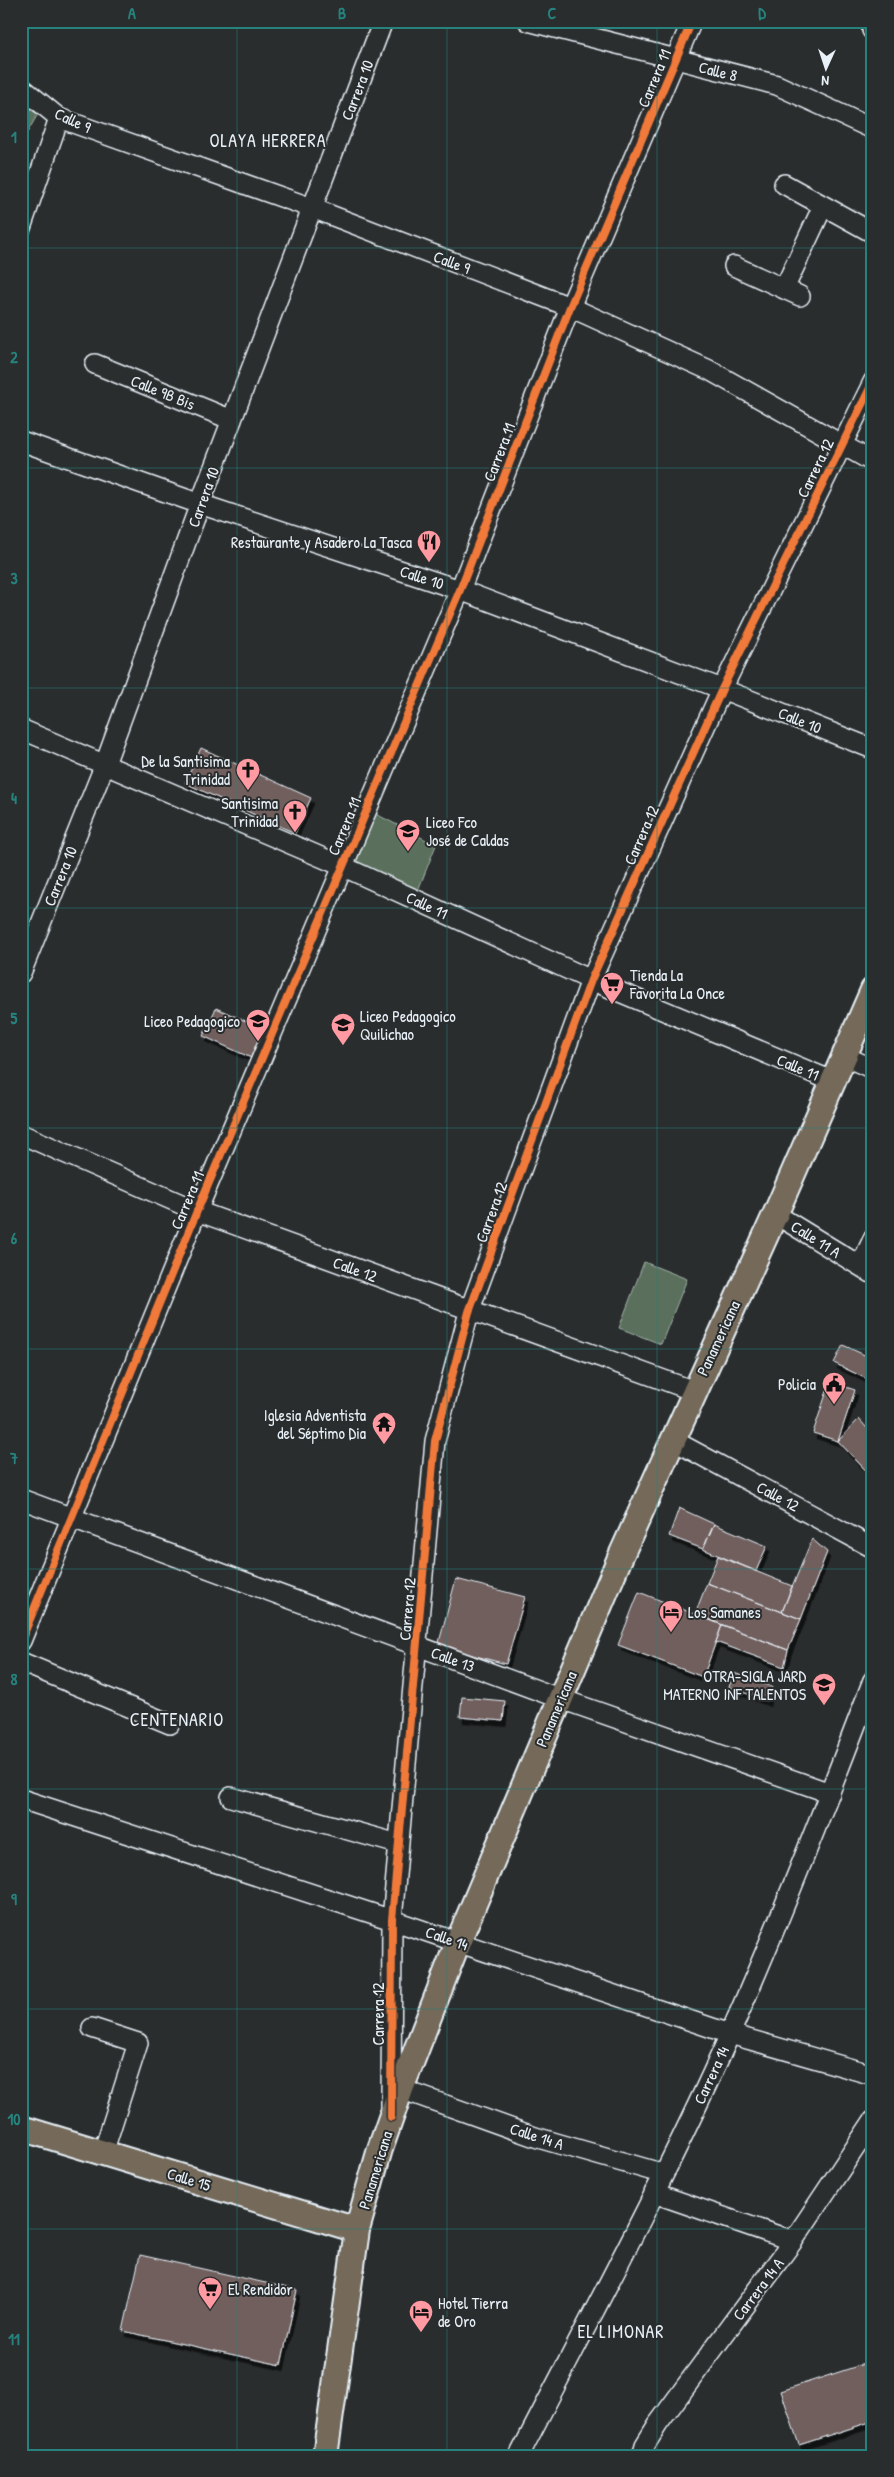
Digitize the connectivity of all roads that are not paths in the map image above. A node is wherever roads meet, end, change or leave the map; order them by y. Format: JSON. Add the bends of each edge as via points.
{"nodes":[{"id":1,"x":383,"y":21,"type":"edge"},
{"id":2,"x":528,"y":21,"type":"edge"},
{"id":3,"x":692,"y":21,"type":"edge"},
{"id":4,"x":676,"y":61,"type":"junction"},
{"id":5,"x":21,"y":87,"type":"edge"},
{"id":6,"x":59,"y":118,"type":"junction"},
{"id":7,"x":873,"y":129,"type":"edge"},
{"id":8,"x":30,"y":175,"type":"edge"},
{"id":9,"x":784,"y":184,"type":"dead end"},
{"id":10,"x":822,"y":206,"type":"junction"},
{"id":11,"x":312,"y":208,"type":"junction"},
{"id":12,"x":21,"y":228,"type":"edge"},
{"id":13,"x":873,"y":233,"type":"edge"},
{"id":14,"x":734,"y":266,"type":"dead end"},
{"id":15,"x":570,"y":307,"type":"junction"},
{"id":16,"x":95,"y":364,"type":"dead end"},
{"id":17,"x":873,"y":382,"type":"edge"},
{"id":18,"x":232,"y":420,"type":"junction"},
{"id":19,"x":21,"y":441,"type":"edge"},
{"id":20,"x":842,"y":444,"type":"junction"},
{"id":21,"x":873,"y":462,"type":"edge"},
{"id":22,"x":200,"y":504,"type":"junction"},
{"id":23,"x":460,"y":590,"type":"junction"},
{"id":24,"x":722,"y":689,"type":"junction"},
{"id":25,"x":21,"y":730,"type":"edge"},
{"id":26,"x":873,"y":749,"type":"edge"},
{"id":27,"x":105,"y":764,"type":"junction"},
{"id":28,"x":342,"y":866,"type":"junction"},
{"id":29,"x":26,"y":945,"type":"edge"},
{"id":30,"x":21,"y":973,"type":"edge"},
{"id":31,"x":591,"y":980,"type":"junction"},
{"id":32,"x":873,"y":990,"type":"edge"},
{"id":33,"x":873,"y":1018,"type":"edge"},
{"id":34,"x":863,"y":1065,"type":"edge"},
{"id":35,"x":832,"y":1081,"type":"junction"},
{"id":36,"x":21,"y":1134,"type":"edge"},
{"id":37,"x":197,"y":1211,"type":"junction"},
{"id":38,"x":785,"y":1220,"type":"junction"},
{"id":39,"x":873,"y":1239,"type":"edge"},
{"id":40,"x":867,"y":1270,"type":"edge"},
{"id":41,"x":469,"y":1312,"type":"junction"},
{"id":42,"x":694,"y":1391,"type":"junction"},
{"id":43,"x":682,"y":1445,"type":"junction"},
{"id":44,"x":21,"y":1499,"type":"edge"},
{"id":45,"x":72,"y":1517,"type":"junction"},
{"id":46,"x":873,"y":1548,"type":"edge"},
{"id":47,"x":21,"y":1642,"type":"edge"},
{"id":48,"x":418,"y":1646,"type":"junction"},
{"id":49,"x":21,"y":1662,"type":"edge"},
{"id":50,"x":873,"y":1680,"type":"edge"},
{"id":51,"x":567,"y":1701,"type":"junction"},
{"id":52,"x":170,"y":1724,"type":"dead end"},
{"id":53,"x":830,"y":1793,"type":"junction"},
{"id":54,"x":232,"y":1797,"type":"dead end"},
{"id":55,"x":21,"y":1799,"type":"edge"},
{"id":56,"x":398,"y":1844,"type":"junction"},
{"id":57,"x":392,"y":1920,"type":"junction"},
{"id":58,"x":463,"y":1944,"type":"junction"},
{"id":59,"x":92,"y":2028,"type":"dead end"},
{"id":60,"x":730,"y":2034,"type":"junction"},
{"id":61,"x":873,"y":2075,"type":"edge"},
{"id":62,"x":412,"y":2093,"type":"junction"},
{"id":63,"x":391,"y":2117,"type":"junction"},
{"id":64,"x":873,"y":2121,"type":"edge"},
{"id":65,"x":21,"y":2128,"type":"edge"},
{"id":66,"x":103,"y":2152,"type":"junction"},
{"id":67,"x":664,"y":2174,"type":"junction"},
{"id":68,"x":654,"y":2193,"type":"junction"},
{"id":69,"x":357,"y":2230,"type":"junction"},
{"id":70,"x":794,"y":2241,"type":"junction"},
{"id":71,"x":325,"y":2456,"type":"edge"},
{"id":72,"x":337,"y":2456,"type":"edge"},
{"id":73,"x":519,"y":2456,"type":"edge"},
{"id":74,"x":642,"y":2456,"type":"edge"}],
"edges":[{"from":1,"to":11,"type":"street","name":"Carrera 10"},
{"from":2,"to":4,"type":"street","name":"Calle 8"},
{"from":3,"to":4,"type":"street","name":"Carrera 11"},
{"from":4,"to":7,"type":"street","name":"Calle 8","via":[[776,85]]},
{"from":4,"to":15,"type":"street","name":"Carrera 11"},
{"from":5,"to":6,"type":"street","name":"Calle 9"},
{"from":6,"to":8,"type":"street"},
{"from":6,"to":11,"type":"street","name":"Calle 9"},
{"from":8,"to":12,"type":"street"},
{"from":9,"to":10,"type":"street"},
{"from":10,"to":13,"type":"street"},
{"from":10,"to":14,"type":"street","via":[[792,292]]},
{"from":11,"to":15,"type":"street","name":"Calle 9"},
{"from":11,"to":18,"type":"street","name":"Carrera 10"},
{"from":15,"to":20,"type":"street","name":"Calle 9","via":[[709,370]]},
{"from":15,"to":23,"type":"street","name":"Carrera 11"},
{"from":16,"to":18,"type":"street","name":"Calle 9B Bis"},
{"from":17,"to":20,"type":"street","name":"Carrera 12"},
{"from":18,"to":22,"type":"street","name":"Carrera 10"},
{"from":19,"to":22,"type":"street","name":"Calle 10"},
{"from":20,"to":21,"type":"street","name":"Calle 9"},
{"from":20,"to":24,"type":"street","name":"Carrera 12"},
{"from":22,"to":23,"type":"street","name":"Calle 10"},
{"from":22,"to":27,"type":"street","name":"Carrera 10"},
{"from":23,"to":24,"type":"street","name":"Calle 10"},
{"from":23,"to":28,"type":"street","name":"Carrera 11"},
{"from":24,"to":26,"type":"street","name":"Calle 10"},
{"from":24,"to":31,"type":"street","name":"Carrera 12"},
{"from":25,"to":27,"type":"street","name":"Calle 11"},
{"from":27,"to":28,"type":"street","name":"Calle 11"},
{"from":27,"to":29,"type":"street","name":"Carrera 10"},
{"from":28,"to":31,"type":"street","name":"Calle 11"},
{"from":28,"to":37,"type":"street","name":"Carrera 11"},
{"from":29,"to":30,"type":"street","name":"Carrera 10"},
{"from":31,"to":35,"type":"street","name":"Calle 11"},
{"from":31,"to":41,"type":"street","name":"Carrera 12"},
{"from":32,"to":35,"type":"main road","name":"Panamericana"},
{"from":33,"to":34,"type":"main road","name":"Panamericana"},
{"from":34,"to":38,"type":"main road","name":"Panamericana"},
{"from":35,"to":42,"type":"main road","name":"Panamericana"},
{"from":36,"to":37,"type":"street","name":"Calle 12"},
{"from":37,"to":41,"type":"street","name":"Calle 12"},
{"from":37,"to":45,"type":"street","name":"Carrera 11"},
{"from":38,"to":40,"type":"street","name":"Calle 11 A"},
{"from":38,"to":43,"type":"main road","name":"Panamericana"},
{"from":39,"to":40,"type":"street"},
{"from":41,"to":42,"type":"street","name":"Calle 12"},
{"from":41,"to":48,"type":"street","name":"Carrera 12","via":[[435,1441]]},
{"from":42,"to":51,"type":"main road","name":"Panamericana","via":[[618,1560]]},
{"from":43,"to":46,"type":"street","name":"Calle 12"},
{"from":43,"to":51,"type":"main road","name":"Panamericana"},
{"from":44,"to":45,"type":"street","name":"Calle 13"},
{"from":45,"to":47,"type":"street","name":"Carrera 11"},
{"from":45,"to":48,"type":"street","name":"Calle 13"},
{"from":48,"to":51,"type":"street","name":"Calle 13"},
{"from":48,"to":56,"type":"street","name":"Carrera 12"},
{"from":49,"to":52,"type":"street"},
{"from":50,"to":53,"type":"street","name":"Carrera 14"},
{"from":51,"to":53,"type":"street","name":"Calle 13"},
{"from":51,"to":58,"type":"main road","name":"Panamericana"},
{"from":53,"to":60,"type":"street","name":"Carrera 14"},
{"from":54,"to":56,"type":"street"},
{"from":55,"to":57,"type":"street","name":"Calle 14"},
{"from":56,"to":57,"type":"street","name":"Carrera 12"},
{"from":57,"to":58,"type":"street","name":"Calle 14"},
{"from":57,"to":63,"type":"street","name":"Carrera 12"},
{"from":58,"to":60,"type":"street","name":"Calle 14"},
{"from":58,"to":62,"type":"main road","name":"Panamericana"},
{"from":58,"to":63,"type":"main road","name":"Panamericana"},
{"from":59,"to":66,"type":"street","via":[[138,2043]]},
{"from":60,"to":61,"type":"street","name":"Calle 14"},
{"from":60,"to":67,"type":"street","name":"Carrera 14"},
{"from":62,"to":67,"type":"street","name":"Calle 14 A","via":[[535,2137]]},
{"from":62,"to":72,"type":"main road","name":"Panamericana","via":[[368,2233]]},
{"from":63,"to":69,"type":"main road","name":"Panamericana"},
{"from":64,"to":70,"type":"street","name":"Carrera 14 A"},
{"from":65,"to":66,"type":"main road","name":"Calle 15"},
{"from":66,"to":69,"type":"main road","name":"Calle 15"},
{"from":67,"to":68,"type":"street","name":"Carrera 14"},
{"from":68,"to":70,"type":"street"},
{"from":68,"to":73,"type":"street","name":"Carrera 14"},
{"from":69,"to":71,"type":"main road","name":"Panamericana"},
{"from":70,"to":74,"type":"street","name":"Carrera 14 A","via":[[658,2424]]}]}
